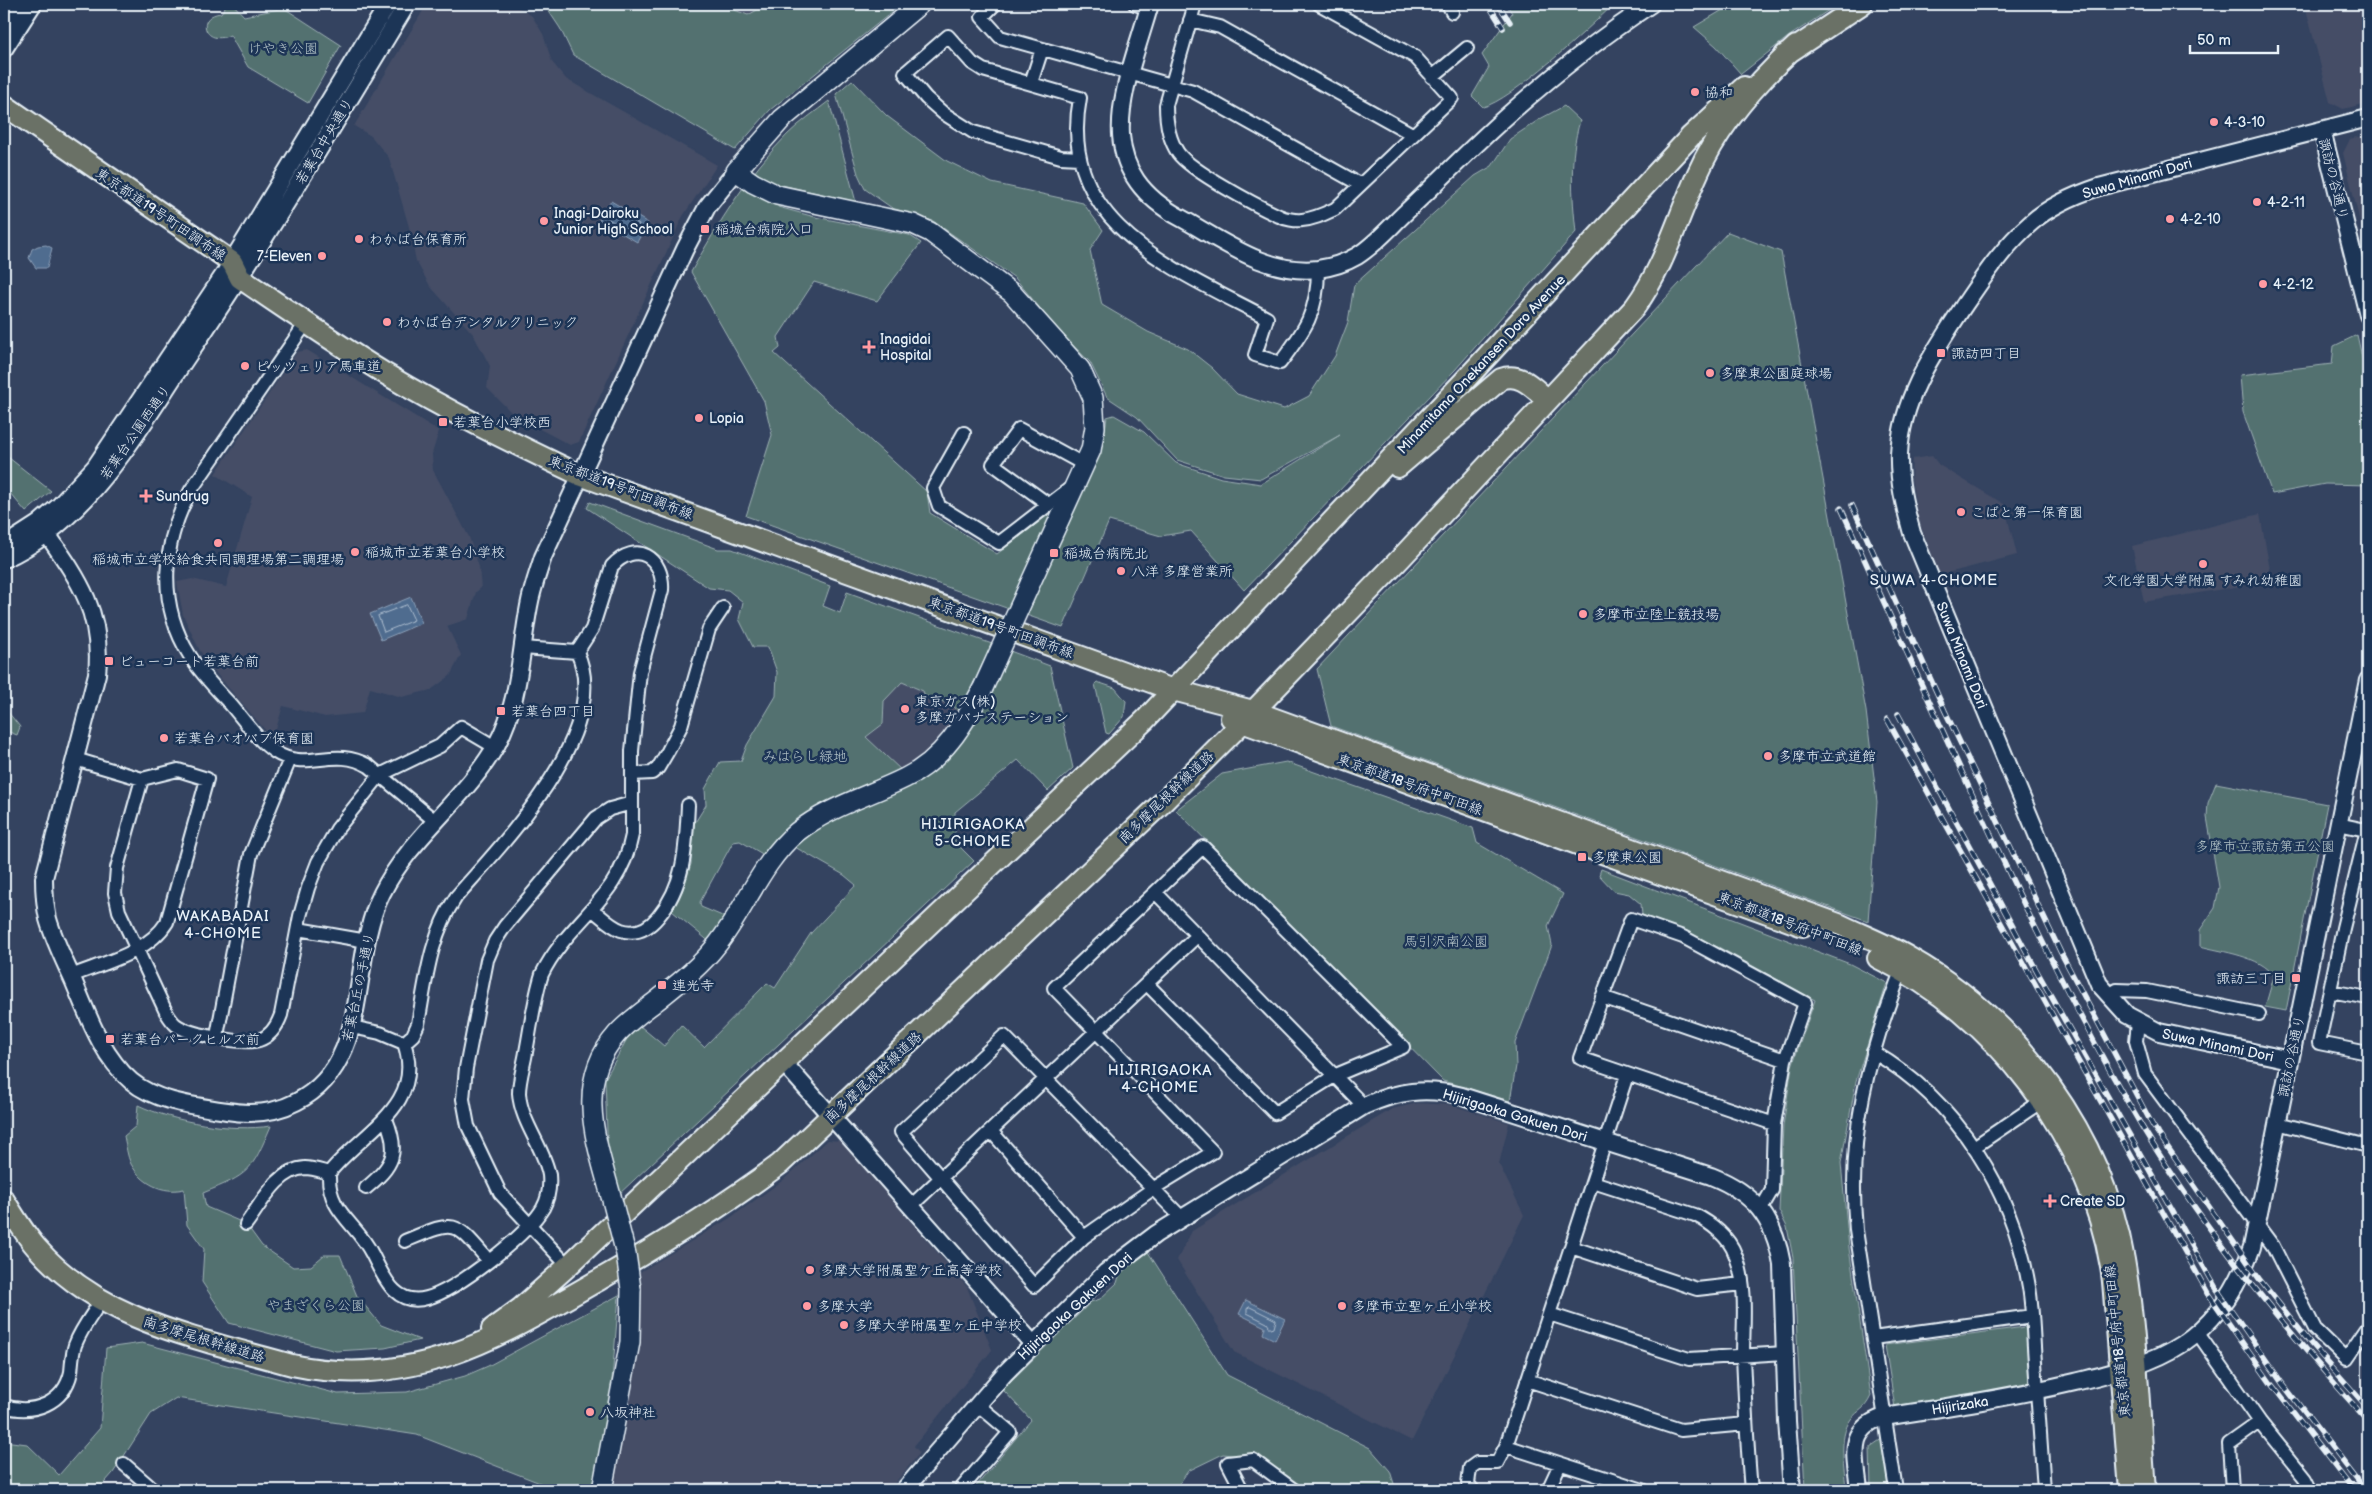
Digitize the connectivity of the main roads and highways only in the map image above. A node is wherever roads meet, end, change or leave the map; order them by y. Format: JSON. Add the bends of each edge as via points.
{"nodes":[{"id":1,"x":920,"y":4,"type":"edge"},
{"id":2,"x":1862,"y":4,"type":"edge"},
{"id":3,"x":1796,"y":46,"type":"junction"},
{"id":4,"x":4,"y":105,"type":"edge"},
{"id":5,"x":4,"y":121,"type":"edge"},
{"id":6,"x":232,"y":271,"type":"junction"},
{"id":7,"x":1548,"y":400,"type":"junction"},
{"id":8,"x":1342,"y":512,"type":"junction"},
{"id":9,"x":1173,"y":690,"type":"junction"},
{"id":10,"x":1247,"y":717,"type":"junction"},
{"id":11,"x":4,"y":1200,"type":"edge"},
{"id":12,"x":450,"y":1354,"type":"junction"},
{"id":13,"x":2129,"y":1368,"type":"junction"},
{"id":14,"x":602,"y":1490,"type":"edge"},
{"id":15,"x":2130,"y":1490,"type":"edge"},
{"id":16,"x":2145,"y":1490,"type":"edge"}],
"edges":[{"from":1,"to":14,"type":"main road","bridge":true,"via":[[782,119],[736,171],[777,195],[914,224],[930,232],[1012,292],[1080,369],[1093,398],[1094,437],[1085,465],[983,688],[964,723],[945,747],[907,778],[829,812],[797,832],[772,858],[715,948],[688,976],[626,1025],[608,1046],[593,1081],[590,1104],[596,1143],[626,1254],[631,1289],[630,1342]]},
{"from":2,"to":3,"type":"main road","name":"Minamitama Onekansen Doro Avenue"},
{"from":3,"to":7,"type":"main road","name":"Minamitama Onekansen Doro Avenue","via":[[1748,95],[1714,143],[1645,294]]},
{"from":3,"to":8,"type":"main road","name":"Minamitama Onekansen Doro Avenue","via":[[1722,106],[1691,136]]},
{"from":4,"to":6,"type":"main road","name":"東京都道19号町田調布線"},
{"from":5,"to":6,"type":"main road","name":"東京都道19号町田調布線"},
{"from":6,"to":9,"type":"main road","name":"東京都道19号町田調布線","via":[[384,373],[493,433],[580,474]]},
{"from":7,"to":8,"type":"main road","via":[[1524,380],[1515,376],[1501,379]]},
{"from":7,"to":10,"type":"main road","name":"Minamitama Onekansen Doro Avenue"},
{"from":8,"to":9,"type":"main road","name":"Minamitama Onekansen Doro Avenue"},
{"from":9,"to":10,"type":"main road","name":"東京都道19号町田調布線"},
{"from":9,"to":12,"type":"main road","name":"南多摩尾根幹線道路","via":[[1068,794],[568,1266],[498,1325]]},
{"from":10,"to":12,"type":"main road","name":"南多摩尾根幹線道路","via":[[1154,811],[780,1164],[699,1221],[527,1322]]},
{"from":10,"to":13,"type":"main road","name":"東京都道18号府中町田線","via":[[1836,938],[1902,969],[1951,1004],[1993,1040],[2042,1101],[2077,1158],[2112,1267]]},
{"from":10,"to":13,"type":"main road","name":"東京都道18号府中町田線","via":[[1841,925],[1910,958],[1960,992],[2003,1030],[2055,1092],[2090,1151],[2110,1202],[2124,1259]]},
{"from":11,"to":12,"type":"main road","name":"南多摩尾根幹線道路","via":[[25,1232],[63,1274],[101,1301],[148,1323],[314,1370],[388,1371]]},
{"from":13,"to":15,"type":"main road","name":"東京都道18号府中町田線"},
{"from":13,"to":16,"type":"main road","name":"東京都道18号府中町田線"}]}
